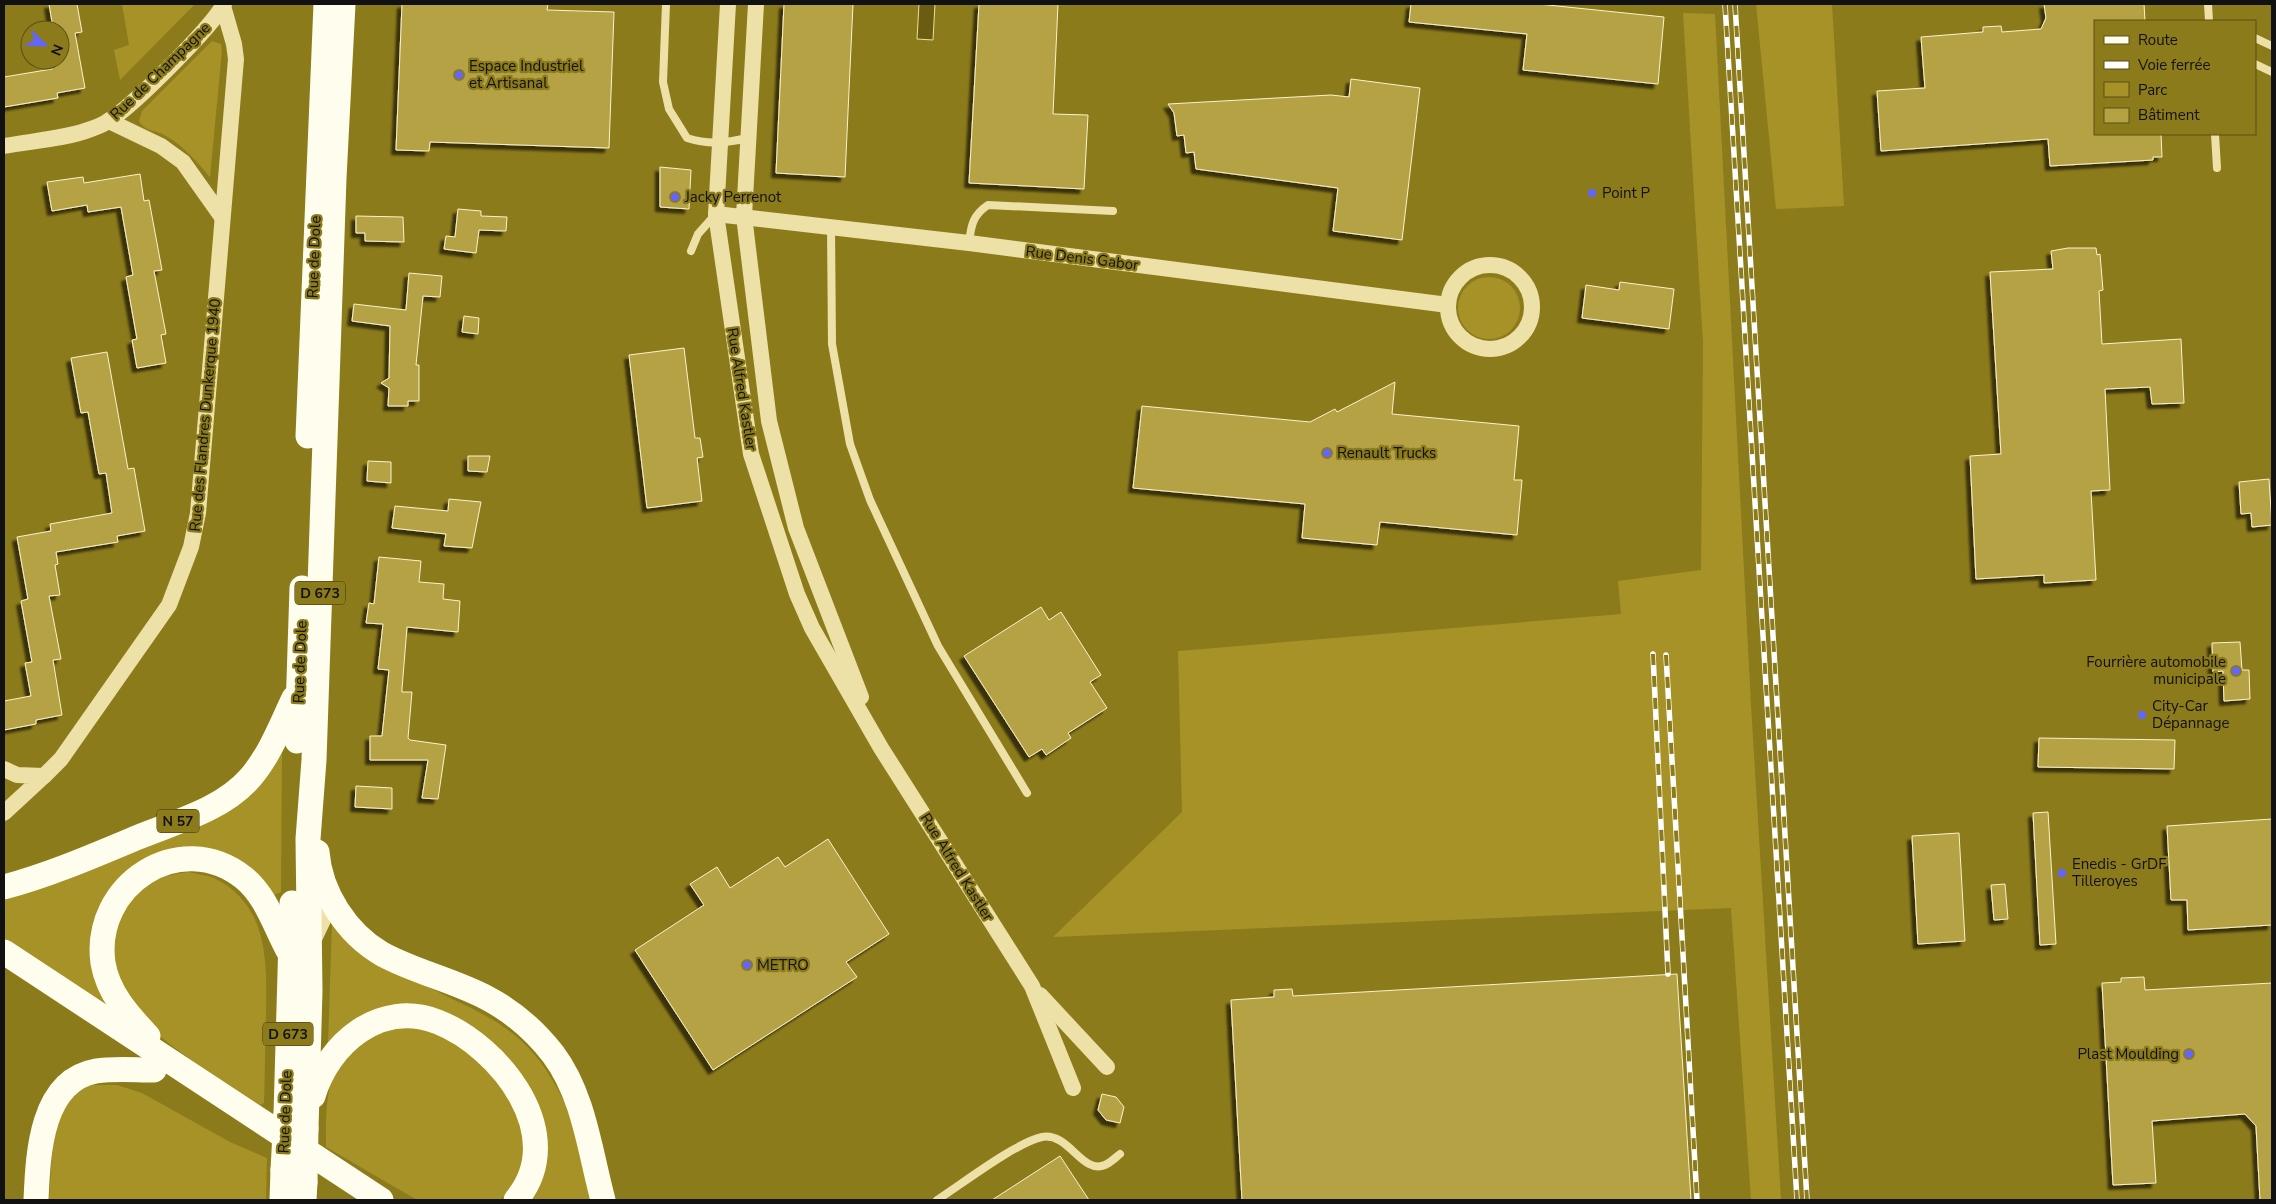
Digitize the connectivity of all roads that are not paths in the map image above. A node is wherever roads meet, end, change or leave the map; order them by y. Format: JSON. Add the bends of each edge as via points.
{"nodes":[{"id":1,"x":352,"y":4,"type":"edge"},
{"id":2,"x":666,"y":4,"type":"edge"},
{"id":3,"x":728,"y":4,"type":"edge"},
{"id":4,"x":756,"y":4,"type":"edge"},
{"id":5,"x":2208,"y":4,"type":"edge"},
{"id":6,"x":223,"y":5,"type":"edge"},
{"id":7,"x":329,"y":6,"type":"edge"},
{"id":8,"x":2210,"y":20,"type":"edge"},
{"id":9,"x":2256,"y":38,"type":"edge"},
{"id":10,"x":2272,"y":46,"type":"edge"},
{"id":11,"x":2256,"y":64,"type":"edge"},
{"id":12,"x":340,"y":68,"type":"junction"},
{"id":13,"x":2272,"y":72,"type":"edge"},
{"id":14,"x":109,"y":121,"type":"junction"},
{"id":15,"x":2215,"y":135,"type":"edge"},
{"id":16,"x":748,"y":138,"type":"junction"},
{"id":17,"x":721,"y":144,"type":"junction"},
{"id":18,"x":4,"y":146,"type":"edge"},
{"id":19,"x":2217,"y":168,"type":"dead end"},
{"id":20,"x":1113,"y":212,"type":"dead end"},
{"id":21,"x":716,"y":214,"type":"junction"},
{"id":22,"x":744,"y":216,"type":"junction"},
{"id":23,"x":222,"y":218,"type":"junction"},
{"id":24,"x":831,"y":226,"type":"junction"},
{"id":25,"x":969,"y":243,"type":"junction"},
{"id":26,"x":691,"y":251,"type":"dead end"},
{"id":27,"x":1448,"y":305,"type":"junction"},
{"id":28,"x":299,"y":689,"type":"junction"},
{"id":29,"x":881,"y":748,"type":"junction"},
{"id":30,"x":314,"y":760,"type":"junction"},
{"id":31,"x":4,"y":769,"type":"edge"},
{"id":32,"x":44,"y":776,"type":"junction"},
{"id":33,"x":1027,"y":793,"type":"dead end"},
{"id":34,"x":4,"y":813,"type":"edge"},
{"id":35,"x":4,"y":887,"type":"edge"},
{"id":36,"x":332,"y":901,"type":"junction"},
{"id":37,"x":4,"y":952,"type":"edge"},
{"id":38,"x":300,"y":952,"type":"junction"},
{"id":39,"x":4,"y":971,"type":"edge"},
{"id":40,"x":1032,"y":986,"type":"junction"},
{"id":41,"x":164,"y":1066,"type":"junction"},
{"id":42,"x":1107,"y":1067,"type":"dead end"},
{"id":43,"x":1074,"y":1088,"type":"dead end"},
{"id":44,"x":299,"y":1120,"type":"junction"},
{"id":45,"x":1120,"y":1154,"type":"dead end"},
{"id":46,"x":305,"y":1191,"type":"edge"},
{"id":47,"x":36,"y":1200,"type":"edge"},
{"id":48,"x":282,"y":1200,"type":"edge"},
{"id":49,"x":354,"y":1200,"type":"edge"},
{"id":50,"x":381,"y":1200,"type":"edge"},
{"id":51,"x":516,"y":1200,"type":"edge"},
{"id":52,"x":603,"y":1200,"type":"edge"},
{"id":53,"x":937,"y":1200,"type":"edge"}],
"edges":[{"from":1,"to":12,"type":"street","name":"Rue de Dole"},
{"from":2,"to":17,"type":"lane","via":[[662,82],[669,109],[686,138]]},
{"from":3,"to":17,"type":"street","name":"Rue Alfred Kastler"},
{"from":4,"to":16,"type":"street","name":"Rue Alfred Kastler"},
{"from":5,"to":8,"type":"lane"},
{"from":6,"to":14,"type":"street","name":"Rue de Champagne","via":[[178,57]]},
{"from":6,"to":23,"type":"street","name":"Rue des Flandres Dunkerque 1940","via":[[236,59]]},
{"from":7,"to":12,"type":"main road","name":"Rue de Dole","number":"D 673"},
{"from":7,"to":28,"type":"main road","name":"Rue de Dole","number":"D 673","via":[[313,259]]},
{"from":9,"to":10,"type":"lane"},
{"from":11,"to":13,"type":"lane"},
{"from":12,"to":30,"type":"main road","name":"Rue de Dole","number":"D 673"},
{"from":14,"to":18,"type":"street","name":"Rue de Champagne","via":[[88,130]]},
{"from":14,"to":23,"type":"street","via":[[161,146],[183,162]]},
{"from":15,"to":19,"type":"lane"},
{"from":16,"to":17,"type":"lane"},
{"from":16,"to":22,"type":"street","name":"Rue Alfred Kastler"},
{"from":17,"to":21,"type":"street","name":"Rue Alfred Kastler"},
{"from":20,"to":25,"type":"lane","via":[[988,205],[978,212],[972,223]]},
{"from":21,"to":22,"type":"street","name":"Rue Denis Gabor"},
{"from":21,"to":26,"type":"lane","via":[[698,234]]},
{"from":21,"to":29,"type":"street","name":"Rue Alfred Kastler","via":[[751,454],[804,611]]},
{"from":22,"to":24,"type":"street","name":"Rue Denis Gabor"},
{"from":22,"to":29,"type":"street","name":"Rue Alfred Kastler","via":[[769,421],[796,528]]},
{"from":23,"to":32,"type":"street","name":"Rue des Flandres Dunkerque 1940","via":[[198,513],[192,547],[170,605],[61,760]]},
{"from":24,"to":25,"type":"street","name":"Rue Denis Gabor"},
{"from":24,"to":33,"type":"lane","via":[[832,344],[850,444],[870,500],[938,646]]},
{"from":25,"to":27,"type":"street","name":"Rue Denis Gabor"},
{"from":27,"to":27,"type":"street","via":[[1456,333],[1467,343],[1488,349],[1509,346],[1521,337],[1529,325],[1532,310],[1531,296],[1525,283],[1514,272],[1488,265],[1464,274],[1455,283]]},
{"from":28,"to":35,"type":"main road","number":"N 57","via":[[263,760],[232,795],[196,814]]},
{"from":28,"to":38,"type":"main road","name":"Rue de Dole","number":"D 673"},
{"from":29,"to":40,"type":"street","name":"Rue Alfred Kastler"},
{"from":30,"to":36,"type":"main road","via":[[317,855]]},
{"from":30,"to":38,"type":"main road","name":"Rue de Dole","number":"D 673"},
{"from":31,"to":32,"type":"street","via":[[17,775]]},
{"from":32,"to":34,"type":"street","name":"Rue des Flandres Dunkerque 1940"},
{"from":36,"to":38,"type":"street","name":"Rue de Dole"},
{"from":36,"to":52,"type":"main road","via":[[356,934],[372,948],[485,997],[514,1016],[540,1040],[566,1074],[577,1098]]},
{"from":37,"to":41,"type":"main road"},
{"from":38,"to":41,"type":"main road","via":[[257,890],[222,866],[182,859],[148,870],[129,883],[116,900],[106,922],[102,942],[103,964],[120,1005]]},
{"from":38,"to":44,"type":"main road","name":"Rue de Dole","number":"D 673"},
{"from":39,"to":41,"type":"main road"},
{"from":40,"to":42,"type":"street","name":"Rue Alfred Kastler"},
{"from":40,"to":43,"type":"street","name":"Rue Alfred Kastler"},
{"from":41,"to":47,"type":"main road","via":[[97,1071],[70,1082],[56,1097],[48,1113]]},
{"from":41,"to":49,"type":"main road"},
{"from":41,"to":50,"type":"main road"},
{"from":44,"to":46,"type":"main road","name":"Rue de Dole","number":"D 673","bridge":true},
{"from":44,"to":48,"type":"main road","name":"Rue de Dole","number":"D 673","bridge":true,"via":[[283,1170]]},
{"from":44,"to":51,"type":"main road","via":[[326,1065],[355,1032],[390,1018],[436,1021],[461,1034],[484,1052],[511,1080],[528,1109],[534,1129],[535,1161],[524,1190]]},
{"from":45,"to":53,"type":"lane","via":[[1104,1166],[1095,1167],[1064,1142],[1053,1137],[1041,1138],[1022,1145]]}]}
